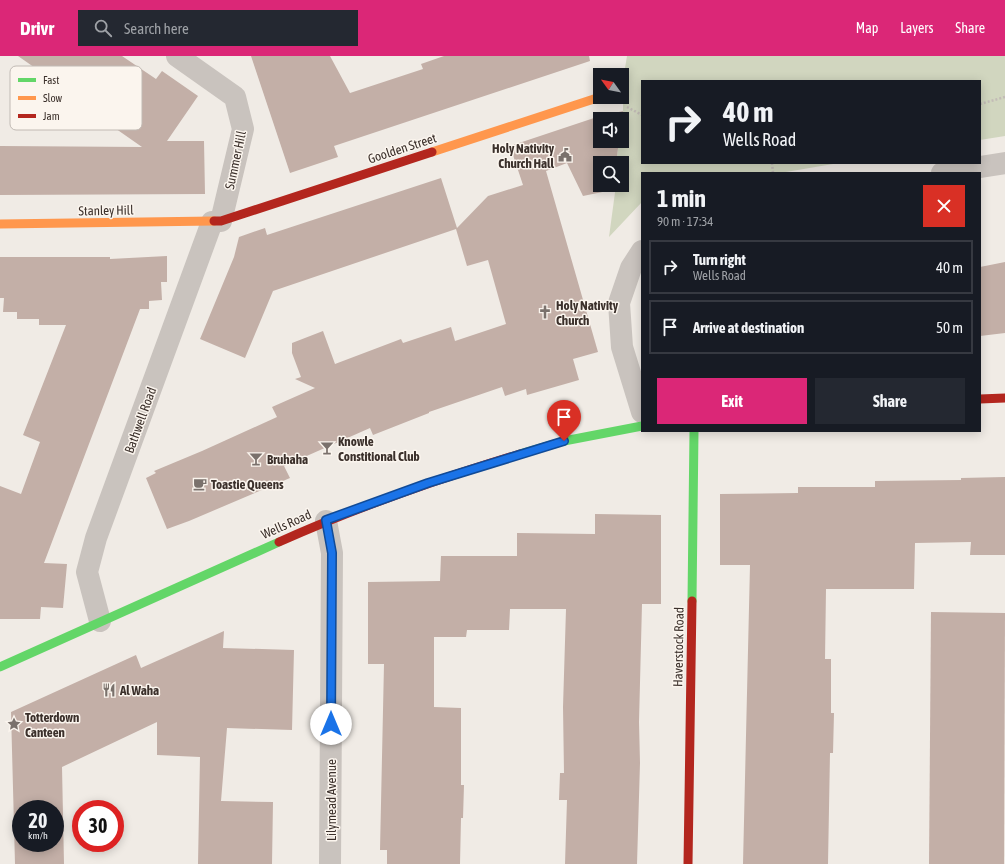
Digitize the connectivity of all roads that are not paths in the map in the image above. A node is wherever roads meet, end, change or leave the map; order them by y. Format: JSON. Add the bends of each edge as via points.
{"nodes":[{"id":1,"x":177,"y":56,"type":"edge"},
{"id":2,"x":593,"y":99,"type":"edge"},
{"id":3,"x":1005,"y":163,"type":"edge"},
{"id":4,"x":948,"y":172,"type":"edge"},
{"id":5,"x":217,"y":222,"type":"junction"},
{"id":6,"x":0,"y":224,"type":"edge"},
{"id":7,"x":641,"y":253,"type":"edge"},
{"id":8,"x":981,"y":398,"type":"edge"},
{"id":9,"x":1005,"y":398,"type":"edge"},
{"id":10,"x":641,"y":409,"type":"edge"},
{"id":11,"x":641,"y":426,"type":"edge"},
{"id":12,"x":694,"y":432,"type":"edge"},
{"id":13,"x":326,"y":520,"type":"junction"},
{"id":14,"x":100,"y":621,"type":"junction"},
{"id":15,"x":0,"y":667,"type":"edge"},
{"id":16,"x":330,"y":864,"type":"edge"},
{"id":17,"x":688,"y":864,"type":"edge"}],
"edges":[{"from":1,"to":5,"type":"street","name":"Summer Hill","via":[[235,97],[243,129]]},
{"from":2,"to":5,"type":"main road","name":"Goolden Street"},
{"from":3,"to":4,"type":"street"},
{"from":5,"to":6,"type":"main road","name":"Stanley Hill"},
{"from":5,"to":14,"type":"street","name":"Bathwell Road","via":[[96,538],[87,572]]},
{"from":7,"to":10,"type":"street","via":[[631,268],[619,303],[622,347]]},
{"from":8,"to":9,"type":"main road"},
{"from":11,"to":13,"type":"main road","name":"Wells Road","via":[[564,441],[402,492]]},
{"from":12,"to":17,"type":"main road","name":"Haverstock Road"},
{"from":13,"to":14,"type":"main road","name":"Wells Road"},
{"from":13,"to":16,"type":"street","name":"Lilymead Avenue","via":[[332,553]]},
{"from":14,"to":15,"type":"main road","name":"Wells Road"}]}
